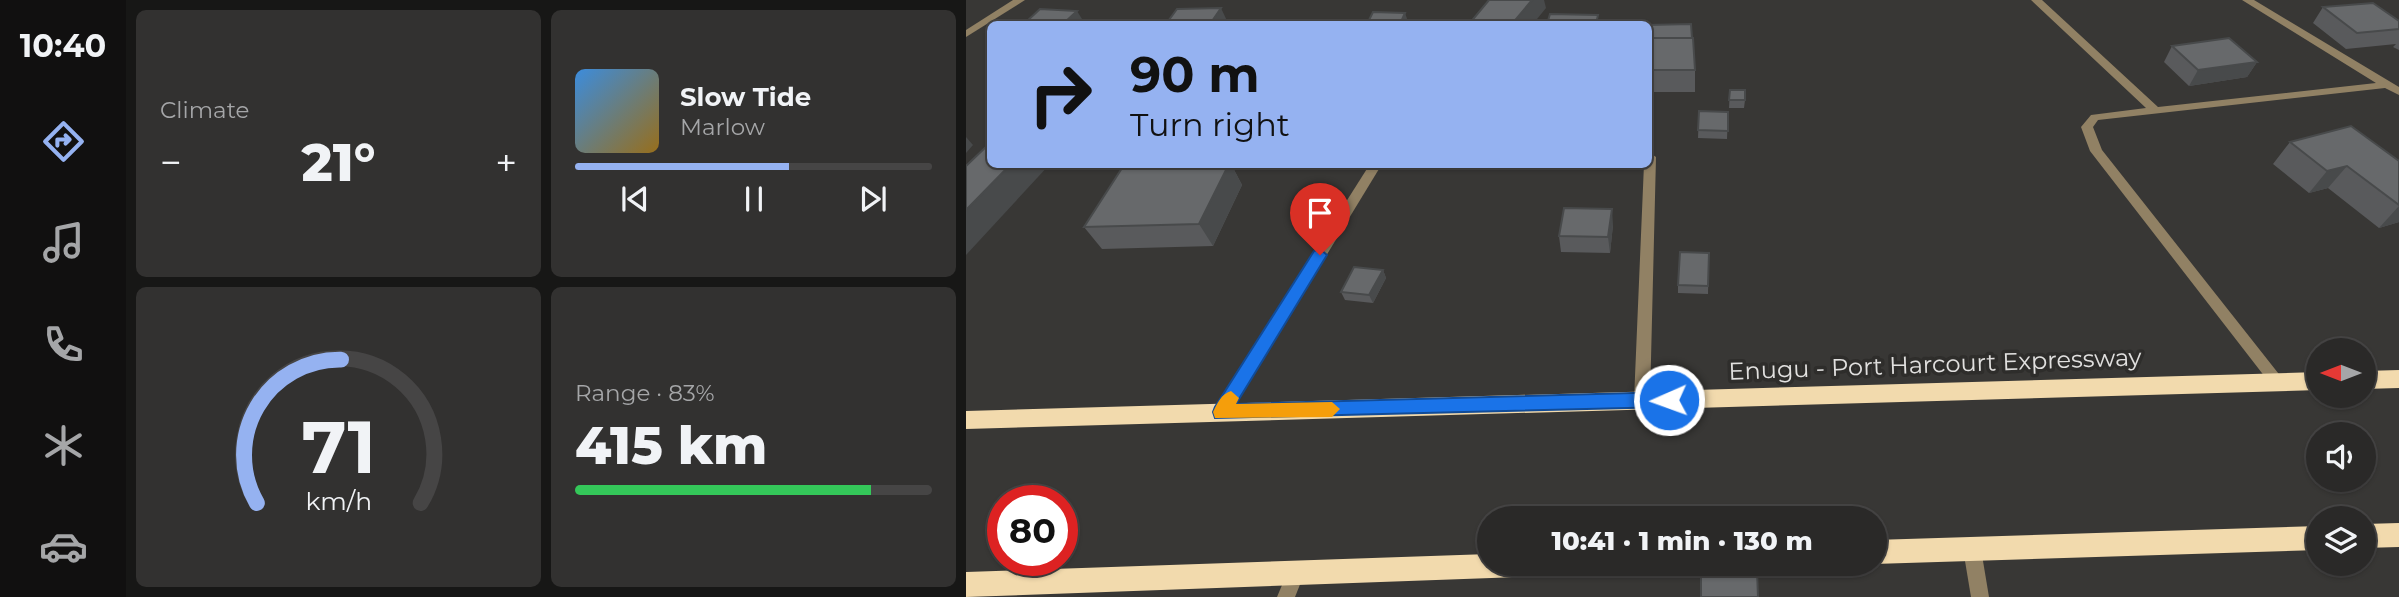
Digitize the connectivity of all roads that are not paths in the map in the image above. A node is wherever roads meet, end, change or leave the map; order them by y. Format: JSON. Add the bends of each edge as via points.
{"nodes":[{"id":1,"x":1020,"y":0,"type":"edge"},
{"id":2,"x":2036,"y":0,"type":"edge"},
{"id":3,"x":2247,"y":0,"type":"edge"},
{"id":4,"x":966,"y":34,"type":"edge"},
{"id":5,"x":2386,"y":85,"type":"junction"},
{"id":6,"x":2399,"y":93,"type":"edge"},
{"id":7,"x":2155,"y":110,"type":"junction"},
{"id":8,"x":1374,"y":168,"type":"edge"},
{"id":9,"x":1650,"y":168,"type":"edge"},
{"id":10,"x":2399,"y":379,"type":"edge"},
{"id":11,"x":2376,"y":380,"type":"edge"},
{"id":12,"x":2306,"y":381,"type":"edge"},
{"id":13,"x":2277,"y":382,"type":"junction"},
{"id":14,"x":1642,"y":400,"type":"junction"},
{"id":15,"x":1222,"y":412,"type":"junction"},
{"id":16,"x":966,"y":419,"type":"edge"},
{"id":17,"x":2399,"y":535,"type":"edge"},
{"id":18,"x":2376,"y":536,"type":"edge"},
{"id":19,"x":2306,"y":538,"type":"edge"},
{"id":20,"x":1972,"y":549,"type":"junction"},
{"id":21,"x":1887,"y":552,"type":"edge"},
{"id":22,"x":1477,"y":566,"type":"edge"},
{"id":23,"x":1296,"y":572,"type":"junction"},
{"id":24,"x":972,"y":589,"type":"edge"},
{"id":25,"x":1286,"y":597,"type":"edge"},
{"id":26,"x":1980,"y":597,"type":"edge"}],
"edges":[{"from":1,"to":4,"type":"street"},
{"from":2,"to":7,"type":"street"},
{"from":3,"to":5,"type":"street"},
{"from":5,"to":6,"type":"street"},
{"from":5,"to":7,"type":"street"},
{"from":7,"to":13,"type":"street","via":[[2095,117],[2087,127],[2090,139]]},
{"from":8,"to":15,"type":"street"},
{"from":9,"to":14,"type":"street"},
{"from":10,"to":11,"type":"highway"},
{"from":12,"to":13,"type":"highway","name":"Enugu - Port Harcourt Expressway"},
{"from":13,"to":14,"type":"highway","name":"Enugu - Port Harcourt Expressway"},
{"from":14,"to":15,"type":"highway","name":"Enugu - Port Harcourt Expressway"},
{"from":15,"to":16,"type":"highway","name":"Enugu - Port Harcourt Expressway"},
{"from":17,"to":18,"type":"highway"},
{"from":19,"to":20,"type":"highway"},
{"from":20,"to":21,"type":"highway"},
{"from":20,"to":26,"type":"street"},
{"from":22,"to":23,"type":"highway"},
{"from":23,"to":24,"type":"highway"},
{"from":23,"to":25,"type":"street"}]}
